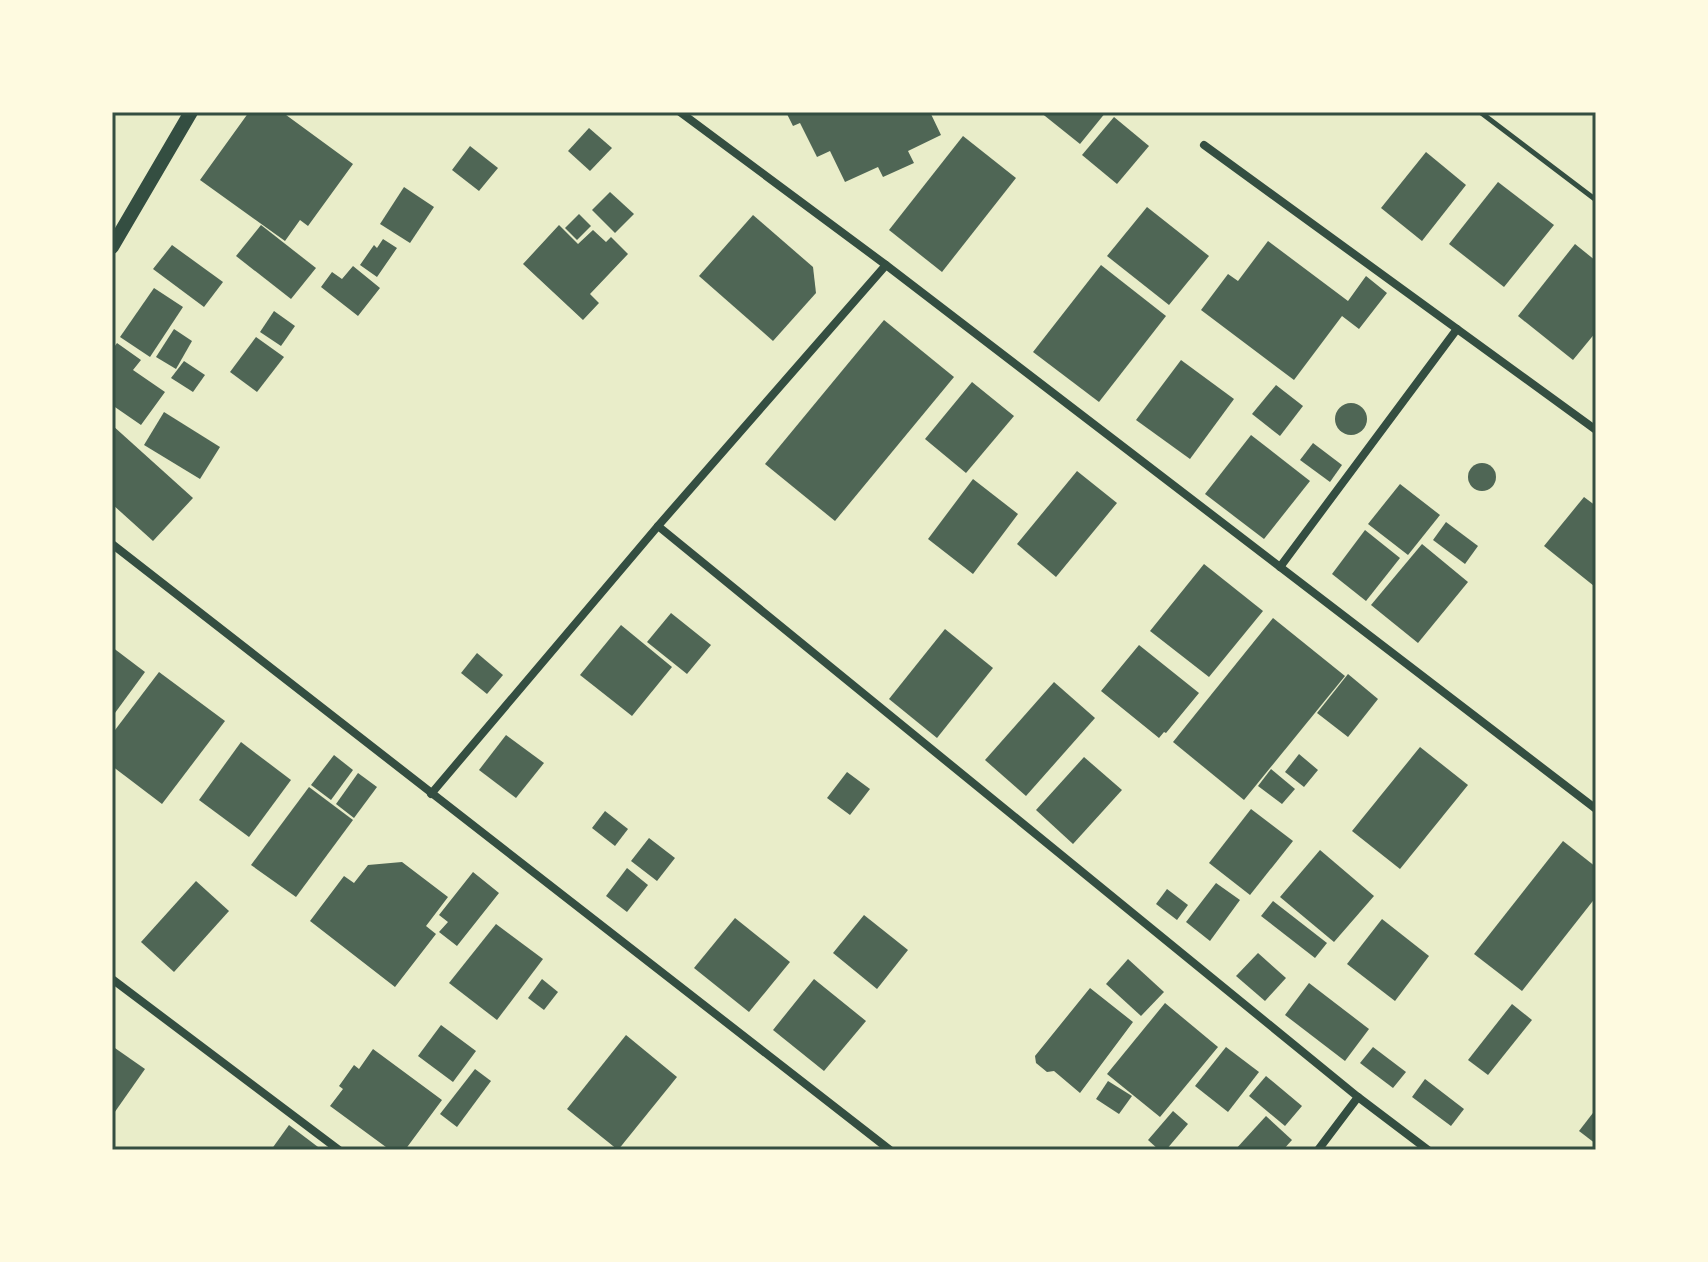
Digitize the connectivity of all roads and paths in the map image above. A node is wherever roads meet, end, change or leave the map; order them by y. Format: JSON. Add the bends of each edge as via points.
{"nodes":[{"id":1,"x":191,"y":112,"type":"edge"},
{"id":2,"x":680,"y":112,"type":"edge"},
{"id":3,"x":1480,"y":112,"type":"edge"},
{"id":4,"x":1204,"y":145,"type":"dead end"},
{"id":5,"x":1596,"y":200,"type":"edge"},
{"id":6,"x":112,"y":247,"type":"edge"},
{"id":7,"x":886,"y":265,"type":"junction"},
{"id":8,"x":1457,"y":329,"type":"junction"},
{"id":9,"x":1596,"y":430,"type":"edge"},
{"id":10,"x":658,"y":526,"type":"junction"},
{"id":11,"x":112,"y":544,"type":"edge"},
{"id":12,"x":1280,"y":567,"type":"junction"},
{"id":13,"x":431,"y":794,"type":"junction"},
{"id":14,"x":1596,"y":809,"type":"edge"},
{"id":15,"x":112,"y":979,"type":"edge"},
{"id":16,"x":1358,"y":1097,"type":"junction"},
{"id":17,"x":339,"y":1150,"type":"edge"},
{"id":18,"x":890,"y":1150,"type":"edge"},
{"id":19,"x":1318,"y":1150,"type":"edge"},
{"id":20,"x":1428,"y":1150,"type":"edge"}],
"edges":[{"from":1,"to":6,"type":"street"},
{"from":2,"to":7,"type":"street"},
{"from":3,"to":5,"type":"path"},
{"from":4,"to":8,"type":"street"},
{"from":7,"to":10,"type":"street"},
{"from":7,"to":12,"type":"street"},
{"from":8,"to":9,"type":"street"},
{"from":8,"to":12,"type":"street"},
{"from":10,"to":13,"type":"street"},
{"from":10,"to":16,"type":"street"},
{"from":11,"to":13,"type":"street"},
{"from":12,"to":14,"type":"street"},
{"from":13,"to":18,"type":"street"},
{"from":15,"to":17,"type":"street"},
{"from":16,"to":19,"type":"street"},
{"from":16,"to":20,"type":"street"}]}
